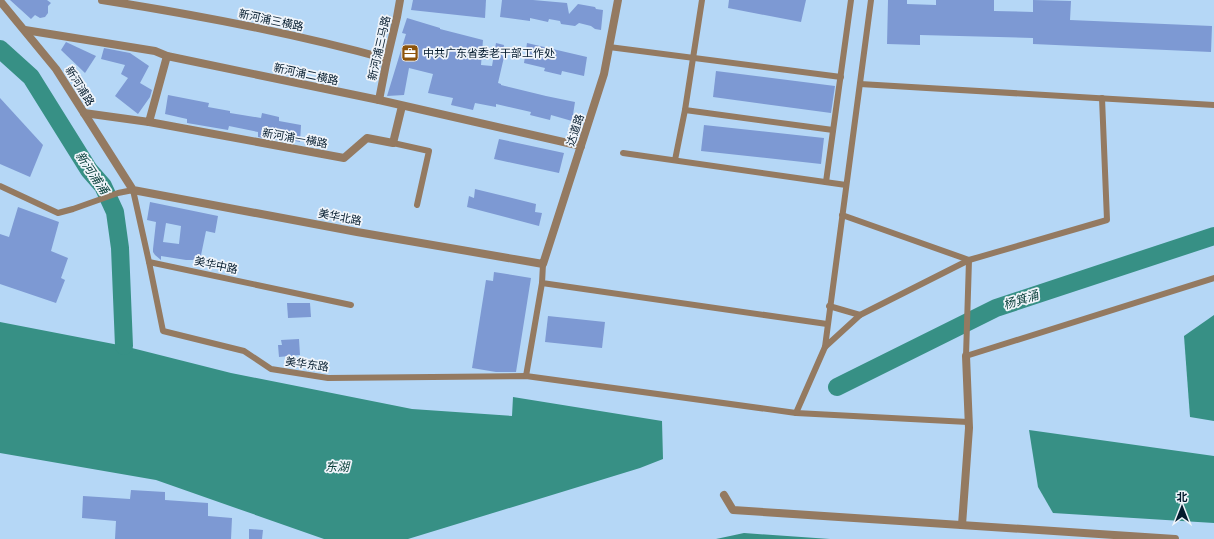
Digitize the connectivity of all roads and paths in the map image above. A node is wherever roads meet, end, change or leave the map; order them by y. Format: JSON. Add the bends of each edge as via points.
{"nodes":[{"id":1,"x":102,"y":0,"type":"edge"},
{"id":2,"x":400,"y":0,"type":"edge"},
{"id":3,"x":618,"y":0,"type":"edge"},
{"id":4,"x":702,"y":0,"type":"edge"},
{"id":5,"x":852,"y":0,"type":"edge"},
{"id":6,"x":871,"y":0,"type":"edge"},
{"id":7,"x":0,"y":1,"type":"edge"},
{"id":8,"x":25,"y":30,"type":"junction"},
{"id":9,"x":610,"y":46,"type":"junction"},
{"id":10,"x":166,"y":56,"type":"junction"},
{"id":11,"x":693,"y":58,"type":"junction"},
{"id":12,"x":387,"y":59,"type":"junction"},
{"id":13,"x":841,"y":77,"type":"junction"},
{"id":14,"x":860,"y":84,"type":"junction"},
{"id":15,"x":1102,"y":98,"type":"junction"},
{"id":16,"x":379,"y":100,"type":"junction"},
{"id":17,"x":1214,"y":105,"type":"edge"},
{"id":18,"x":402,"y":106,"type":"junction"},
{"id":19,"x":685,"y":110,"type":"junction"},
{"id":20,"x":84,"y":113,"type":"junction"},
{"id":21,"x":149,"y":122,"type":"junction"},
{"id":22,"x":833,"y":130,"type":"junction"},
{"id":23,"x":393,"y":143,"type":"junction"},
{"id":24,"x":581,"y":146,"type":"junction"},
{"id":25,"x":623,"y":153,"type":"dead end"},
{"id":26,"x":675,"y":160,"type":"junction"},
{"id":27,"x":826,"y":182,"type":"junction"},
{"id":28,"x":846,"y":185,"type":"junction"},
{"id":29,"x":0,"y":186,"type":"edge"},
{"id":30,"x":133,"y":190,"type":"junction"},
{"id":31,"x":417,"y":205,"type":"dead end"},
{"id":32,"x":842,"y":215,"type":"junction"},
{"id":33,"x":969,"y":260,"type":"junction"},
{"id":34,"x":149,"y":262,"type":"junction"},
{"id":35,"x":543,"y":264,"type":"junction"},
{"id":36,"x":1214,"y":278,"type":"edge"},
{"id":37,"x":542,"y":283,"type":"junction"},
{"id":38,"x":351,"y":304,"type":"dead end"},
{"id":39,"x":829,"y":306,"type":"junction"},
{"id":40,"x":860,"y":315,"type":"junction"},
{"id":41,"x":827,"y":324,"type":"junction"},
{"id":42,"x":824,"y":347,"type":"junction"},
{"id":43,"x":966,"y":356,"type":"junction"},
{"id":44,"x":526,"y":376,"type":"junction"},
{"id":45,"x":796,"y":413,"type":"junction"},
{"id":46,"x":968,"y":422,"type":"junction"},
{"id":47,"x":724,"y":495,"type":"dead end"},
{"id":48,"x":962,"y":525,"type":"junction"},
{"id":49,"x":1175,"y":539,"type":"edge"}],
"edges":[{"from":1,"to":12,"type":"street","name":"新河浦三横路","via":[[193,14],[349,48]]},
{"from":2,"to":12,"type":"street","name":"新河浦三马路"},
{"from":3,"to":9,"type":"street","name":"达道路"},
{"from":4,"to":11,"type":"lane"},
{"from":5,"to":13,"type":"lane"},
{"from":6,"to":14,"type":"lane"},
{"from":7,"to":8,"type":"street","name":"新河浦路"},
{"from":8,"to":10,"type":"street","name":"新河浦二横路","via":[[155,51]]},
{"from":8,"to":20,"type":"street","name":"新河浦路","via":[[56,69]]},
{"from":9,"to":11,"type":"lane"},
{"from":9,"to":24,"type":"street","name":"达道路","via":[[604,74]]},
{"from":10,"to":16,"type":"street","name":"新河浦二横路"},
{"from":10,"to":21,"type":"street"},
{"from":11,"to":13,"type":"lane"},
{"from":11,"to":19,"type":"lane"},
{"from":12,"to":16,"type":"street","name":"新河浦三马路"},
{"from":13,"to":22,"type":"lane"},
{"from":14,"to":15,"type":"lane"},
{"from":14,"to":28,"type":"lane"},
{"from":15,"to":17,"type":"lane"},
{"from":15,"to":33,"type":"lane","via":[[1107,220]]},
{"from":16,"to":18,"type":"street","name":"新河浦二横路"},
{"from":18,"to":23,"type":"street"},
{"from":18,"to":24,"type":"street","name":"新河浦二横路"},
{"from":19,"to":22,"type":"lane"},
{"from":19,"to":26,"type":"lane"},
{"from":20,"to":21,"type":"street"},
{"from":20,"to":30,"type":"street","name":"新河浦路"},
{"from":21,"to":23,"type":"street","name":"新河浦一横路","via":[[344,158],[367,138]]},
{"from":22,"to":27,"type":"lane"},
{"from":23,"to":31,"type":"lane","via":[[430,150]]},
{"from":24,"to":35,"type":"street","name":"达道路"},
{"from":25,"to":26,"type":"lane"},
{"from":26,"to":27,"type":"lane"},
{"from":27,"to":28,"type":"lane"},
{"from":28,"to":32,"type":"lane"},
{"from":29,"to":30,"type":"lane","via":[[58,213]]},
{"from":30,"to":34,"type":"lane"},
{"from":30,"to":35,"type":"street","name":"美华北路"},
{"from":32,"to":33,"type":"lane"},
{"from":32,"to":39,"type":"lane"},
{"from":33,"to":40,"type":"lane"},
{"from":33,"to":43,"type":"lane"},
{"from":34,"to":38,"type":"lane","name":"美华中路"},
{"from":34,"to":44,"type":"lane","name":"美华东路","via":[[163,330],[244,351],[271,369],[328,378]]},
{"from":35,"to":37,"type":"lane"},
{"from":36,"to":43,"type":"lane"},
{"from":37,"to":41,"type":"lane"},
{"from":37,"to":44,"type":"lane"},
{"from":39,"to":40,"type":"lane"},
{"from":39,"to":41,"type":"lane"},
{"from":40,"to":42,"type":"lane"},
{"from":41,"to":42,"type":"lane"},
{"from":42,"to":45,"type":"lane"},
{"from":43,"to":46,"type":"street"},
{"from":44,"to":45,"type":"lane"},
{"from":45,"to":46,"type":"lane"},
{"from":46,"to":48,"type":"street"},
{"from":47,"to":48,"type":"street","via":[[733,510]]},
{"from":48,"to":49,"type":"street"}]}
